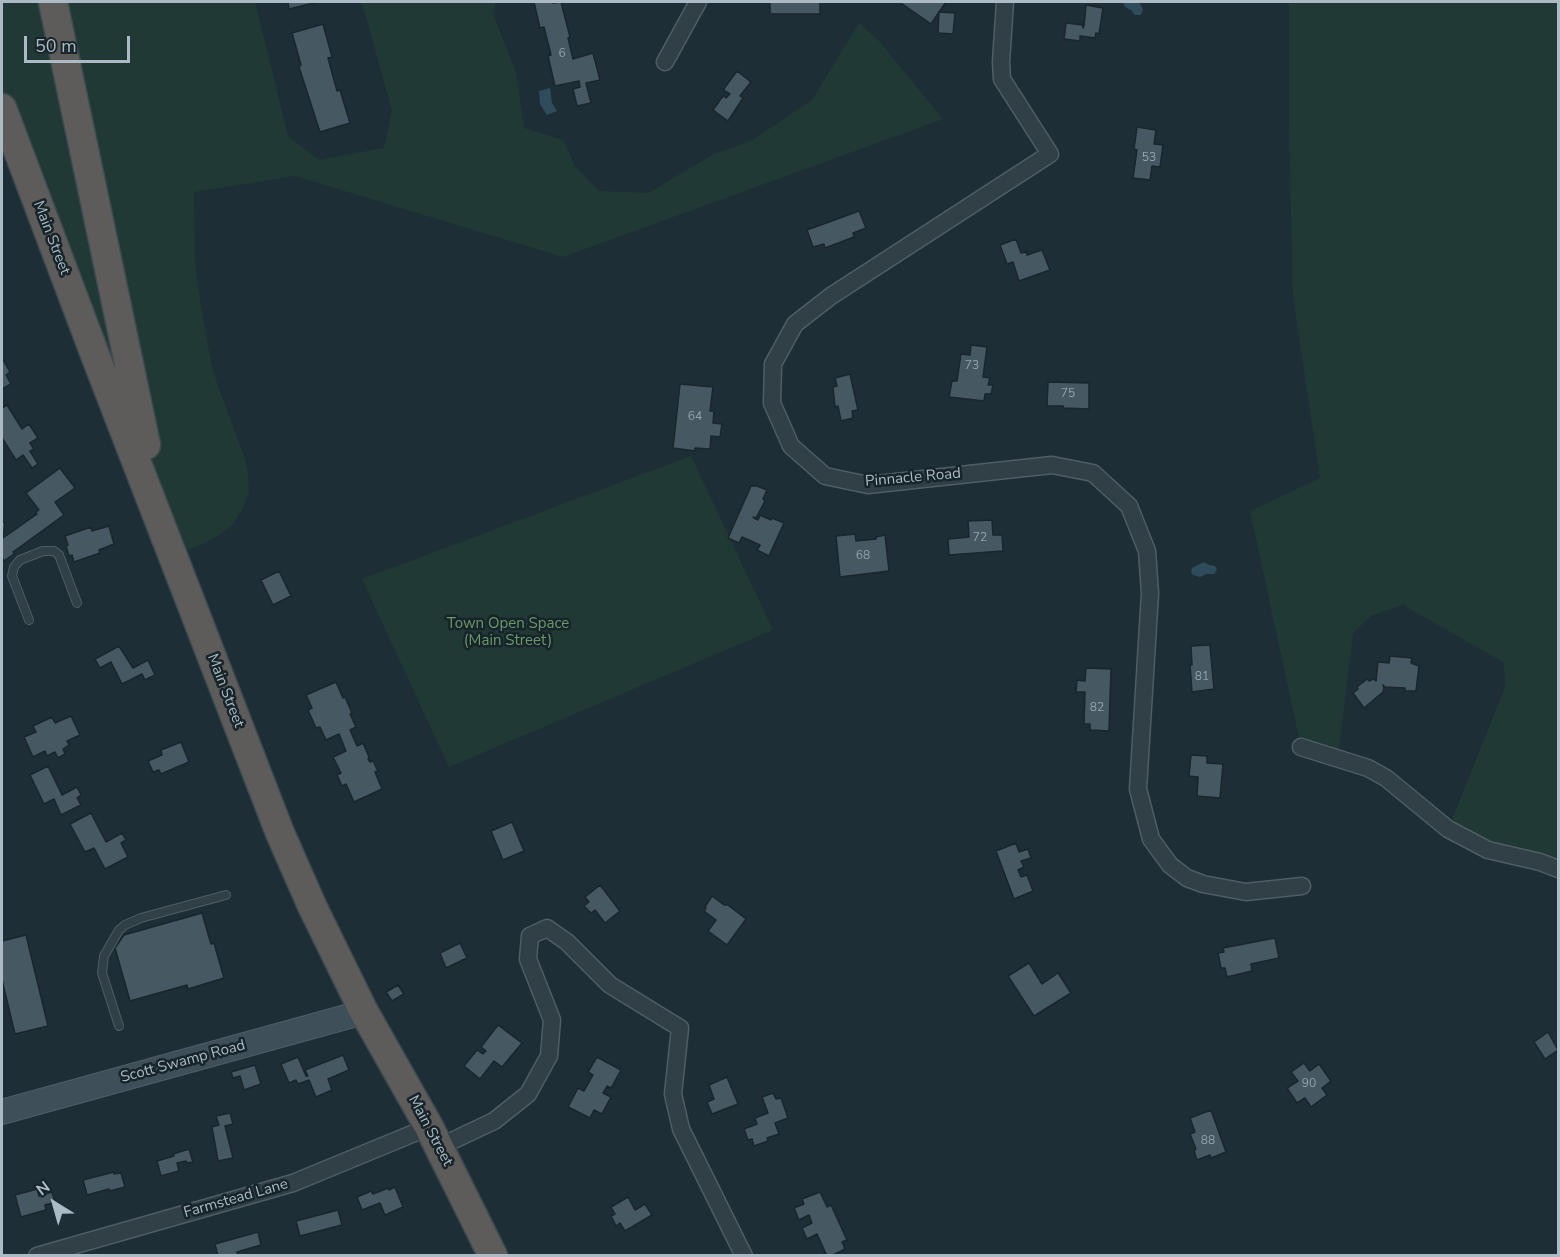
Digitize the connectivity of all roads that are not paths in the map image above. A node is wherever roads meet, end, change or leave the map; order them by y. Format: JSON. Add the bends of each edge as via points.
{"nodes":[{"id":1,"x":53,"y":2,"type":"edge"},
{"id":2,"x":698,"y":2,"type":"edge"},
{"id":3,"x":1005,"y":2,"type":"edge"},
{"id":4,"x":665,"y":62,"type":"dead end"},
{"id":5,"x":2,"y":108,"type":"edge"},
{"id":6,"x":174,"y":555,"type":"junction"},
{"id":7,"x":77,"y":603,"type":"dead end"},
{"id":8,"x":29,"y":620,"type":"dead end"},
{"id":9,"x":1301,"y":747,"type":"dead end"},
{"id":10,"x":1558,"y":869,"type":"edge"},
{"id":11,"x":1302,"y":886,"type":"dead end"},
{"id":12,"x":226,"y":895,"type":"dead end"},
{"id":13,"x":364,"y":1012,"type":"junction"},
{"id":14,"x":118,"y":1026,"type":"dead end"},
{"id":15,"x":2,"y":1112,"type":"edge"},
{"id":16,"x":434,"y":1137,"type":"junction"},
{"id":17,"x":36,"y":1256,"type":"edge"},
{"id":18,"x":493,"y":1256,"type":"edge"},
{"id":19,"x":744,"y":1256,"type":"edge"}],
"edges":[{"from":1,"to":6,"type":"highway","via":[[142,429]]},
{"from":2,"to":4,"type":"street"},
{"from":3,"to":11,"type":"street","name":"Pinnacle Road","via":[[1002,80],[1050,154],[795,324],[773,364],[772,403],[791,446],[825,476],[868,485],[1052,465],[1093,473],[1129,506],[1147,551],[1150,593],[1138,789],[1151,839],[1170,865],[1186,878],[1203,884],[1246,892]]},
{"from":5,"to":6,"type":"highway","name":"Main Street"},
{"from":6,"to":13,"type":"highway","name":"Main Street","via":[[280,833]]},
{"from":7,"to":8,"type":"lane","via":[[59,555],[43,551],[20,560],[12,576]]},
{"from":9,"to":10,"type":"street","via":[[1368,768],[1386,778],[1448,830],[1488,850]]},
{"from":12,"to":14,"type":"lane","via":[[141,918],[119,930],[104,956],[102,973]]},
{"from":13,"to":15,"type":"main road","name":"Scott Swamp Road"},
{"from":13,"to":16,"type":"highway","name":"Main Street"},
{"from":16,"to":17,"type":"street","name":"Farmstead Lane","via":[[293,1183]]},
{"from":16,"to":18,"type":"highway","name":"Main Street"},
{"from":16,"to":19,"type":"street","name":"Farmstead Lane","via":[[494,1121],[528,1094],[549,1056],[552,1020],[528,959],[530,936],[548,928],[610,985],[681,1028],[673,1094],[681,1129]]}]}
